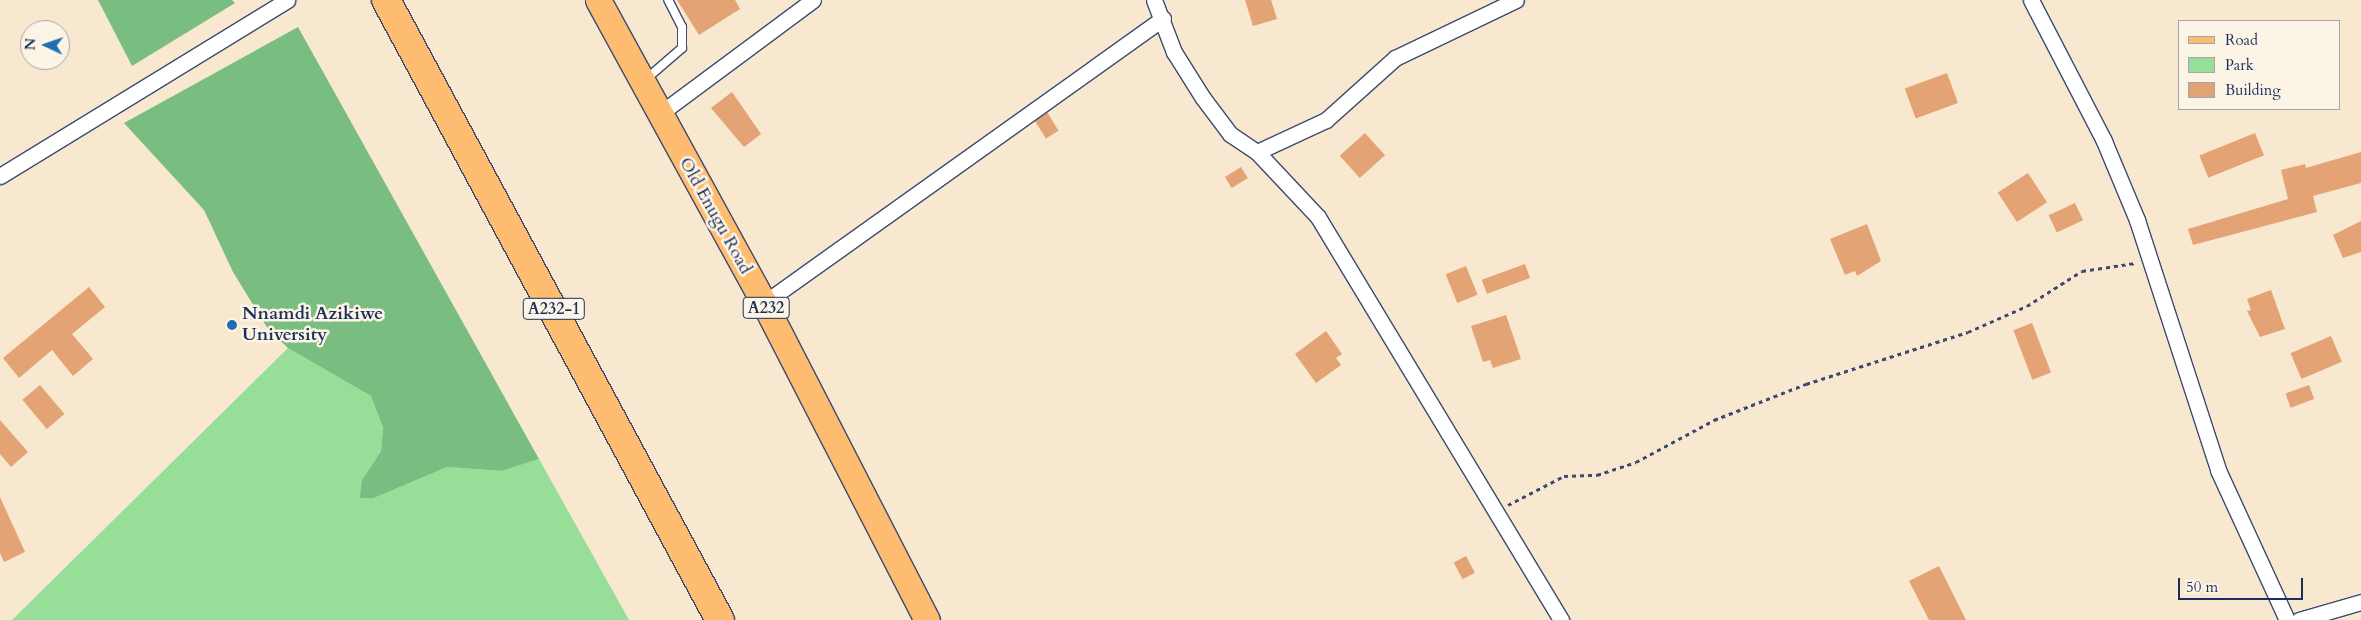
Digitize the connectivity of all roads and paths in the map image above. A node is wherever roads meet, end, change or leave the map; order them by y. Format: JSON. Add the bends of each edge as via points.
{"nodes":[{"id":1,"x":287,"y":0,"type":"edge"},
{"id":2,"x":386,"y":0,"type":"edge"},
{"id":3,"x":598,"y":0,"type":"edge"},
{"id":4,"x":668,"y":0,"type":"edge"},
{"id":5,"x":813,"y":0,"type":"edge"},
{"id":6,"x":1154,"y":0,"type":"edge"},
{"id":7,"x":1516,"y":0,"type":"edge"},
{"id":8,"x":2031,"y":0,"type":"edge"},
{"id":9,"x":1163,"y":18,"type":"junction"},
{"id":10,"x":642,"y":83,"type":"junction"},
{"id":11,"x":658,"y":115,"type":"junction"},
{"id":12,"x":1257,"y":152,"type":"junction"},
{"id":13,"x":0,"y":176,"type":"edge"},
{"id":14,"x":2151,"y":262,"type":"junction"},
{"id":15,"x":764,"y":303,"type":"junction"},
{"id":16,"x":1499,"y":515,"type":"junction"},
{"id":17,"x":2361,"y":602,"type":"edge"},
{"id":18,"x":720,"y":620,"type":"edge"},
{"id":19,"x":927,"y":620,"type":"edge"},
{"id":20,"x":1561,"y":620,"type":"edge"},
{"id":21,"x":2287,"y":620,"type":"edge"},
{"id":22,"x":2299,"y":620,"type":"edge"}],
"edges":[{"from":1,"to":13,"type":"street"},
{"from":2,"to":18,"type":"highway","number":"A232-1"},
{"from":3,"to":10,"type":"main road","name":"Old Enugu Road","number":"A232"},
{"from":4,"to":10,"type":"lane","via":[[682,27],[682,48]]},
{"from":5,"to":11,"type":"street"},
{"from":6,"to":9,"type":"street"},
{"from":7,"to":12,"type":"street","via":[[1395,58],[1326,120]]},
{"from":8,"to":14,"type":"street","via":[[2104,141]]},
{"from":9,"to":12,"type":"street","via":[[1174,52],[1203,98],[1230,134]]},
{"from":9,"to":15,"type":"street"},
{"from":10,"to":11,"type":"main road","name":"Old Enugu Road","number":"A232"},
{"from":11,"to":15,"type":"main road","name":"Old Enugu Road","number":"A232"},
{"from":12,"to":16,"type":"street","via":[[1318,217]]},
{"from":14,"to":16,"type":"path","via":[[2082,271],[2027,306],[1968,332],[1806,384],[1714,420],[1636,462],[1597,474],[1564,476],[1511,502]]},
{"from":14,"to":21,"type":"street","via":[[2218,470]]},
{"from":15,"to":19,"type":"main road","name":"Old Enugu Road","number":"A232"},
{"from":16,"to":20,"type":"street"},
{"from":17,"to":22,"type":"street"}]}
